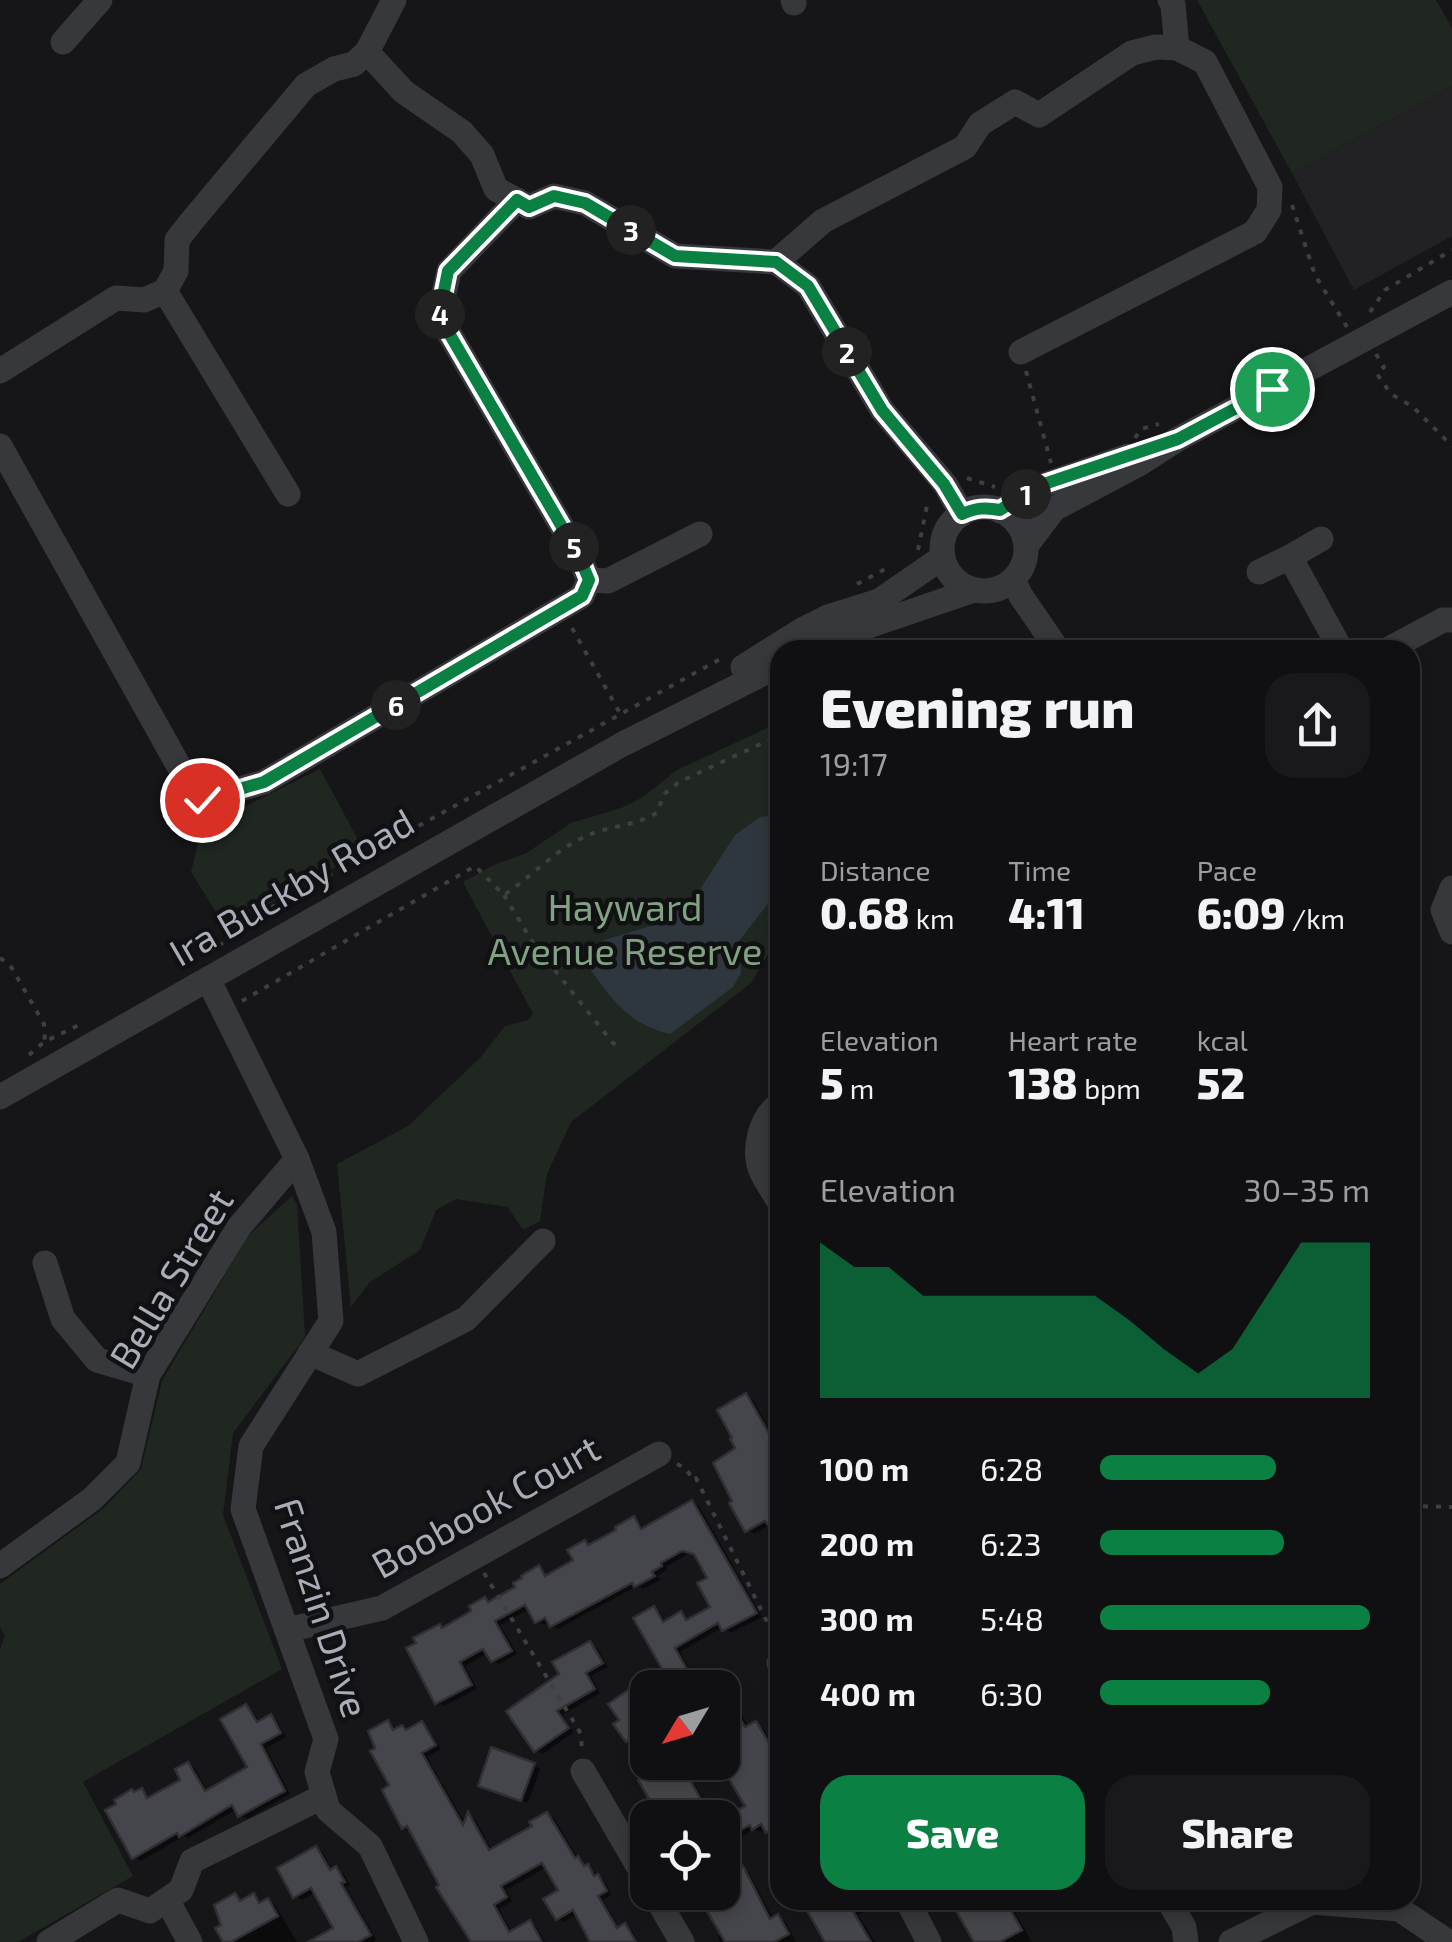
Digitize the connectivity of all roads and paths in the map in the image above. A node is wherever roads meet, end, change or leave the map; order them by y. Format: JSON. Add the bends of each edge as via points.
{"nodes":[{"id":1,"x":100,"y":0,"type":"edge"},
{"id":2,"x":394,"y":0,"type":"edge"},
{"id":3,"x":1170,"y":0,"type":"edge"},
{"id":4,"x":62,"y":42,"type":"dead end"},
{"id":5,"x":1178,"y":48,"type":"junction"},
{"id":6,"x":367,"y":52,"type":"junction"},
{"id":7,"x":517,"y":200,"type":"junction"},
{"id":8,"x":776,"y":262,"type":"junction"},
{"id":9,"x":165,"y":292,"type":"junction"},
{"id":10,"x":1452,"y":292,"type":"edge"},
{"id":11,"x":1367,"y":339,"type":"junction"},
{"id":12,"x":1021,"y":352,"type":"joint"},
{"id":13,"x":0,"y":371,"type":"edge"},
{"id":14,"x":1178,"y":439,"type":"junction"},
{"id":15,"x":0,"y":446,"type":"edge"},
{"id":16,"x":1452,"y":446,"type":"edge"},
{"id":17,"x":1053,"y":472,"type":"dead end"},
{"id":18,"x":288,"y":494,"type":"dead end"},
{"id":19,"x":1000,"y":510,"type":"junction"},
{"id":20,"x":962,"y":514,"type":"junction"},
{"id":21,"x":700,"y":534,"type":"dead end"},
{"id":22,"x":1321,"y":539,"type":"dead end"},
{"id":23,"x":1026,"y":546,"type":"junction"},
{"id":24,"x":943,"y":557,"type":"junction"},
{"id":25,"x":1290,"y":557,"type":"junction"},
{"id":26,"x":1259,"y":572,"type":"dead end"},
{"id":27,"x":589,"y":580,"type":"junction"},
{"id":28,"x":1013,"y":580,"type":"junction"},
{"id":29,"x":974,"y":590,"type":"junction"},
{"id":30,"x":561,"y":609,"type":"junction"},
{"id":31,"x":1452,"y":620,"type":"edge"},
{"id":32,"x":786,"y":640,"type":"edge"},
{"id":33,"x":834,"y":640,"type":"edge"},
{"id":34,"x":1051,"y":640,"type":"edge"},
{"id":35,"x":1336,"y":640,"type":"edge"},
{"id":36,"x":1406,"y":640,"type":"edge"},
{"id":37,"x":770,"y":650,"type":"edge"},
{"id":38,"x":770,"y":670,"type":"edge"},
{"id":39,"x":770,"y":739,"type":"edge"},
{"id":40,"x":621,"y":745,"type":"junction"},
{"id":41,"x":1452,"y":888,"type":"edge"},
{"id":42,"x":504,"y":894,"type":"junction"},
{"id":43,"x":1452,"y":932,"type":"edge"},
{"id":44,"x":0,"y":958,"type":"edge"},
{"id":45,"x":208,"y":979,"type":"junction"},
{"id":46,"x":224,"y":1011,"type":"junction"},
{"id":47,"x":621,"y":1049,"type":"dead end"},
{"id":48,"x":58,"y":1064,"type":"junction"},
{"id":49,"x":0,"y":1096,"type":"edge"},
{"id":50,"x":770,"y":1113,"type":"edge"},
{"id":51,"x":297,"y":1158,"type":"junction"},
{"id":52,"x":770,"y":1186,"type":"edge"},
{"id":53,"x":542,"y":1241,"type":"dead end"},
{"id":54,"x":45,"y":1263,"type":"dead end"},
{"id":55,"x":310,"y":1353,"type":"junction"},
{"id":56,"x":148,"y":1375,"type":"junction"},
{"id":57,"x":660,"y":1454,"type":"joint"},
{"id":58,"x":1420,"y":1506,"type":"edge"},
{"id":59,"x":1452,"y":1507,"type":"edge"},
{"id":60,"x":476,"y":1558,"type":"junction"},
{"id":61,"x":0,"y":1566,"type":"edge"},
{"id":62,"x":770,"y":1627,"type":"edge"},
{"id":63,"x":286,"y":1630,"type":"junction"},
{"id":64,"x":583,"y":1770,"type":"joint"},
{"id":65,"x":324,"y":1796,"type":"junction"},
{"id":66,"x":630,"y":1852,"type":"edge"},
{"id":67,"x":167,"y":1900,"type":"junction"},
{"id":68,"x":663,"y":1910,"type":"edge"},
{"id":69,"x":912,"y":1910,"type":"edge"},
{"id":70,"x":1174,"y":1910,"type":"edge"},
{"id":71,"x":1296,"y":1910,"type":"edge"},
{"id":72,"x":1400,"y":1910,"type":"edge"},
{"id":73,"x":49,"y":1942,"type":"edge"},
{"id":74,"x":190,"y":1942,"type":"edge"},
{"id":75,"x":416,"y":1942,"type":"edge"},
{"id":76,"x":682,"y":1942,"type":"edge"},
{"id":77,"x":930,"y":1942,"type":"edge"},
{"id":78,"x":1186,"y":1942,"type":"edge"},
{"id":79,"x":1232,"y":1942,"type":"edge"},
{"id":80,"x":1448,"y":1942,"type":"edge"}],
"edges":[{"from":1,"to":4,"type":"street"},
{"from":2,"to":6,"type":"street"},
{"from":3,"to":5,"type":"street"},
{"from":5,"to":8,"type":"street","via":[[1132,53],[1039,115],[1016,102],[980,124],[964,147],[823,221]]},
{"from":5,"to":12,"type":"street","via":[[1206,62],[1270,188],[1270,210],[1255,232]]},
{"from":6,"to":7,"type":"street","via":[[404,92],[462,132],[482,155],[496,189]]},
{"from":6,"to":9,"type":"street","via":[[306,85],[293,100],[177,240],[176,271]]},
{"from":7,"to":8,"type":"street","via":[[529,207],[554,196],[585,203],[675,256]]},
{"from":7,"to":27,"type":"street","via":[[448,271],[439,316]]},
{"from":8,"to":20,"type":"street","via":[[808,286],[882,410]]},
{"from":9,"to":13,"type":"street","via":[[144,300],[116,298]]},
{"from":9,"to":18,"type":"street"},
{"from":10,"to":11,"type":"street"},
{"from":11,"to":14,"type":"street"},
{"from":11,"to":16,"type":"path","via":[[1391,394]]},
{"from":12,"to":17,"type":"path"},
{"from":14,"to":19,"type":"street","via":[[1038,486]]},
{"from":14,"to":23,"type":"street","via":[[1054,509]]},
{"from":15,"to":30,"type":"street","via":[[202,800],[264,782]]},
{"from":19,"to":20,"type":"street"},
{"from":19,"to":23,"type":"street","via":[[1018,525]]},
{"from":20,"to":24,"type":"street","via":[[946,532]]},
{"from":21,"to":27,"type":"street","via":[[608,581]]},
{"from":22,"to":25,"type":"street"},
{"from":23,"to":28,"type":"street"},
{"from":24,"to":29,"type":"street","via":[[954,578]]},
{"from":24,"to":32,"type":"street","name":"Ira Buckby Road","via":[[879,600]]},
{"from":25,"to":26,"type":"street"},
{"from":25,"to":35,"type":"street"},
{"from":27,"to":30,"type":"street","via":[[582,596]]},
{"from":28,"to":29,"type":"street","via":[[988,592]]},
{"from":28,"to":34,"type":"street"},
{"from":29,"to":33,"type":"street"},
{"from":30,"to":40,"type":"path","via":[[621,714]]},
{"from":31,"to":36,"type":"street"},
{"from":37,"to":40,"type":"street","name":"Ira Buckby Road"},
{"from":38,"to":40,"type":"street","name":"Ira Buckby Road"},
{"from":39,"to":42,"type":"path","via":[[678,782],[663,795],[658,812],[642,822],[581,838]]},
{"from":40,"to":45,"type":"street","name":"Ira Buckby Road"},
{"from":41,"to":43,"type":"street","via":[[1443,910]]},
{"from":42,"to":46,"type":"path","via":[[475,866]]},
{"from":42,"to":47,"type":"path","via":[[533,943]]},
{"from":44,"to":48,"type":"path","via":[[44,1024],[44,1042]]},
{"from":45,"to":46,"type":"street","name":"Franzin Drive"},
{"from":45,"to":48,"type":"street","name":"Ira Buckby Road"},
{"from":46,"to":51,"type":"street","name":"Franzin Drive"},
{"from":48,"to":49,"type":"street","name":"Ira Buckby Road"},
{"from":50,"to":52,"type":"street","via":[[759,1132],[760,1169]]},
{"from":51,"to":55,"type":"street","name":"Franzin Drive","via":[[324,1232],[331,1321]]},
{"from":51,"to":56,"type":"street","name":"Bella Street","via":[[238,1227]]},
{"from":53,"to":55,"type":"street","via":[[466,1320],[358,1374]]},
{"from":54,"to":56,"type":"street","via":[[62,1319],[97,1360]]},
{"from":55,"to":63,"type":"street","name":"Franzin Drive","via":[[251,1446],[243,1509]]},
{"from":56,"to":61,"type":"street","name":"Bella Street","via":[[128,1462],[92,1499]]},
{"from":57,"to":60,"type":"street","name":"Boobook Court"},
{"from":57,"to":62,"type":"path","via":[[696,1478]]},
{"from":58,"to":59,"type":"path"},
{"from":60,"to":63,"type":"street","name":"Boobook Court","via":[[382,1608]]},
{"from":60,"to":64,"type":"path","via":[[582,1734]]},
{"from":63,"to":65,"type":"street","name":"Franzin Drive","via":[[326,1740],[317,1772]]},
{"from":64,"to":66,"type":"street"},
{"from":65,"to":67,"type":"street","via":[[192,1861],[181,1890]]},
{"from":65,"to":75,"type":"street","via":[[328,1810],[370,1846]]},
{"from":67,"to":73,"type":"street","via":[[150,1911],[118,1900]]},
{"from":67,"to":74,"type":"street"},
{"from":68,"to":76,"type":"street"},
{"from":69,"to":77,"type":"street"},
{"from":70,"to":78,"type":"street"},
{"from":71,"to":79,"type":"street"},
{"from":72,"to":80,"type":"street"}]}
